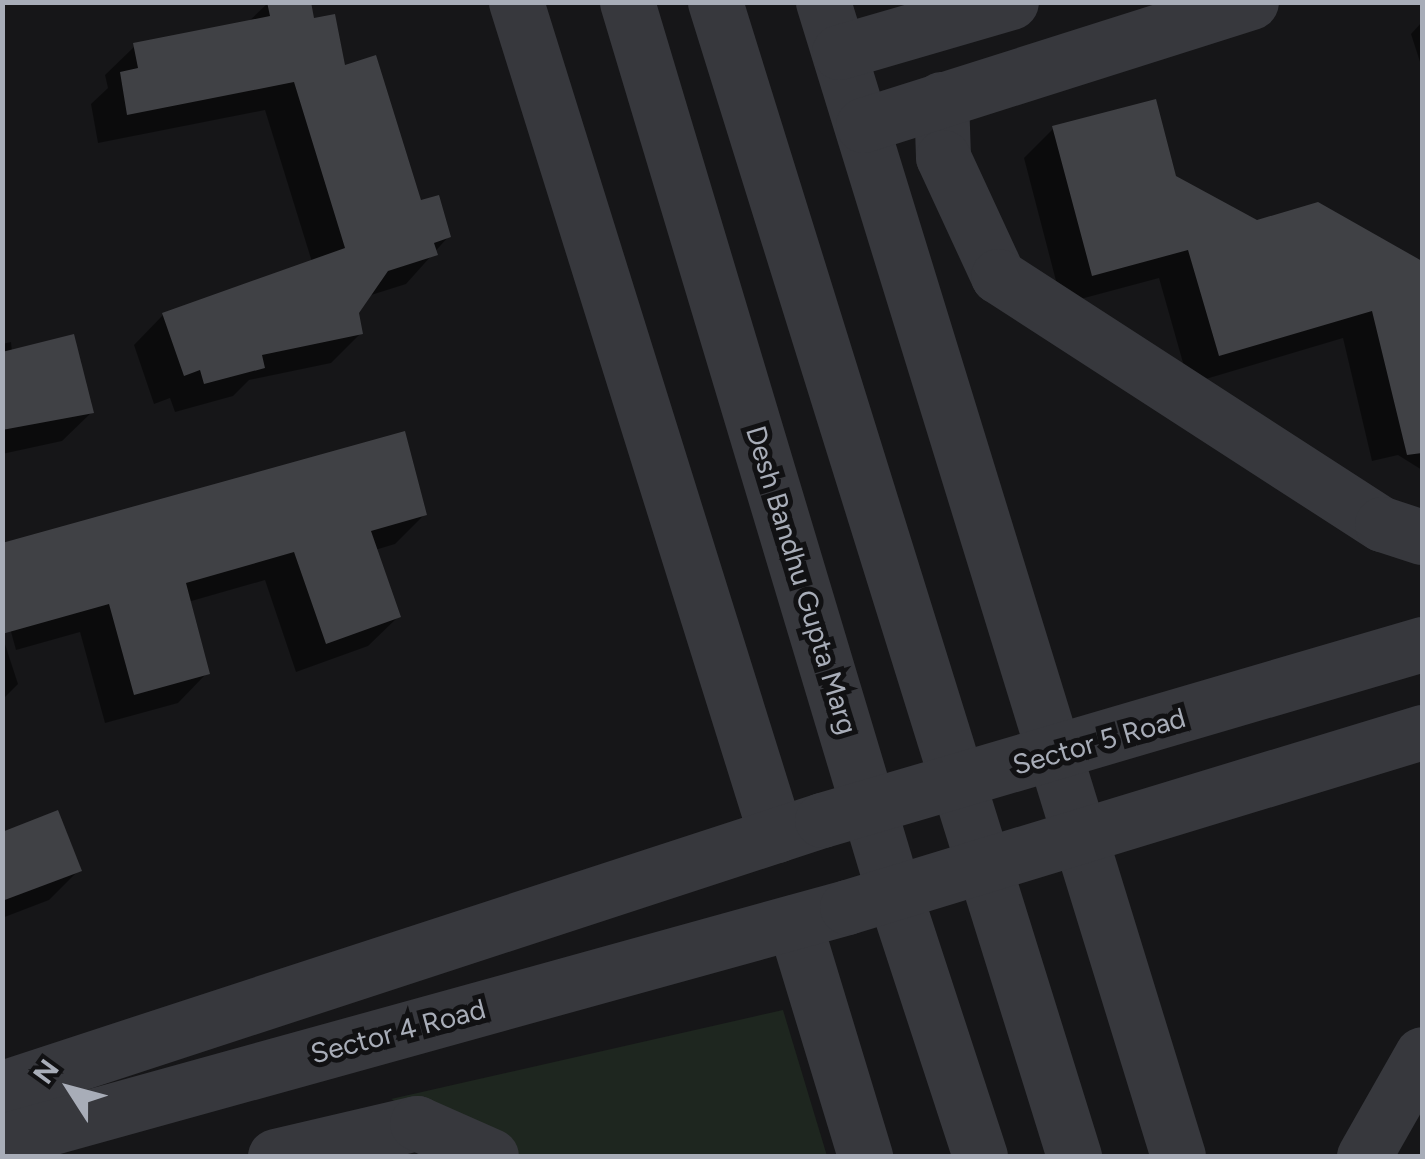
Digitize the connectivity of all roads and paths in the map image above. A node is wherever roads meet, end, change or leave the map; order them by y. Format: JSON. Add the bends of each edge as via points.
{"nodes":[{"id":1,"x":516,"y":2,"type":"edge"},
{"id":2,"x":627,"y":2,"type":"edge"},
{"id":3,"x":715,"y":2,"type":"edge"},
{"id":4,"x":1010,"y":2,"type":"edge"},
{"id":5,"x":1251,"y":2,"type":"edge"},
{"id":6,"x":942,"y":12,"type":"edge"},
{"id":7,"x":831,"y":27,"type":"edge"},
{"id":8,"x":942,"y":99,"type":"junction"},
{"id":9,"x":863,"y":124,"type":"junction"},
{"id":10,"x":1422,"y":537,"type":"edge"},
{"id":11,"x":1422,"y":644,"type":"edge"},
{"id":12,"x":1422,"y":732,"type":"edge"},
{"id":13,"x":1054,"y":756,"type":"junction"},
{"id":14,"x":957,"y":780,"type":"junction"},
{"id":15,"x":871,"y":807,"type":"junction"},
{"id":16,"x":776,"y":835,"type":"junction"},
{"id":17,"x":1081,"y":835,"type":"junction"},
{"id":18,"x":978,"y":862,"type":"junction"},
{"id":19,"x":894,"y":893,"type":"junction"},
{"id":20,"x":794,"y":922,"type":"junction"},
{"id":21,"x":1422,"y":1054,"type":"edge"},
{"id":22,"x":2,"y":1088,"type":"edge"},
{"id":23,"x":2,"y":1141,"type":"edge"},
{"id":24,"x":276,"y":1156,"type":"edge"},
{"id":25,"x":491,"y":1156,"type":"edge"},
{"id":26,"x":865,"y":1156,"type":"edge"},
{"id":27,"x":980,"y":1156,"type":"edge"},
{"id":28,"x":1074,"y":1156,"type":"edge"},
{"id":29,"x":1178,"y":1156,"type":"edge"},
{"id":30,"x":1364,"y":1156,"type":"edge"}],
"edges":[{"from":1,"to":16,"type":"street"},
{"from":2,"to":15,"type":"street","name":"Desh Bandhu Gupta Marg"},
{"from":3,"to":14,"type":"street"},
{"from":4,"to":6,"type":"street"},
{"from":5,"to":8,"type":"street"},
{"from":6,"to":7,"type":"street"},
{"from":7,"to":9,"type":"street"},
{"from":8,"to":9,"type":"street"},
{"from":8,"to":10,"type":"street","via":[[944,157],[998,276],[1382,524]]},
{"from":9,"to":13,"type":"street"},
{"from":11,"to":13,"type":"street","name":"Sector 5 Road"},
{"from":12,"to":17,"type":"street"},
{"from":13,"to":14,"type":"street","name":"Sector 5 Road"},
{"from":13,"to":17,"type":"street"},
{"from":14,"to":15,"type":"street","name":"Sector 5 Road"},
{"from":14,"to":18,"type":"street"},
{"from":15,"to":16,"type":"street","name":"Sector 5 Road"},
{"from":15,"to":19,"type":"street","name":"Desh Bandhu Gupta Marg"},
{"from":16,"to":22,"type":"street"},
{"from":17,"to":18,"type":"street"},
{"from":17,"to":29,"type":"street"},
{"from":18,"to":19,"type":"street"},
{"from":18,"to":28,"type":"street"},
{"from":19,"to":20,"type":"street"},
{"from":19,"to":27,"type":"street","name":"Desh Bandhu Gupta Marg"},
{"from":20,"to":23,"type":"street","name":"Sector 4 Road"},
{"from":20,"to":26,"type":"street"},
{"from":21,"to":30,"type":"street"},
{"from":24,"to":25,"type":"street","via":[[418,1123]]}]}
